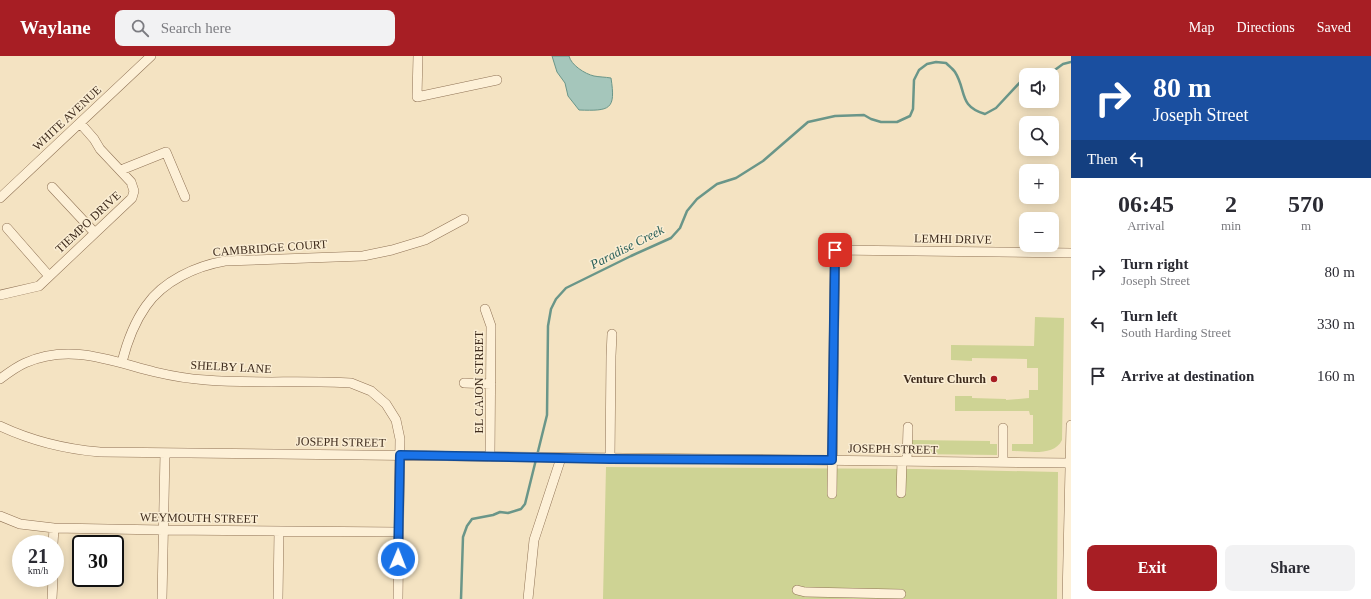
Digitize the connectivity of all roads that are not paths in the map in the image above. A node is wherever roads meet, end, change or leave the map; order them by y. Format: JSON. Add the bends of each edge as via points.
{"nodes":[{"id":1,"x":151,"y":56,"type":"edge"},
{"id":2,"x":418,"y":56,"type":"edge"},
{"id":3,"x":497,"y":80,"type":"dead end"},
{"id":4,"x":80,"y":123,"type":"junction"},
{"id":5,"x":121,"y":170,"type":"junction"},
{"id":6,"x":52,"y":187,"type":"dead end"},
{"id":7,"x":185,"y":197,"type":"dead end"},
{"id":8,"x":0,"y":198,"type":"edge"},
{"id":9,"x":464,"y":219,"type":"dead end"},
{"id":10,"x":7,"y":228,"type":"dead end"},
{"id":11,"x":94,"y":232,"type":"junction"},
{"id":12,"x":1071,"y":253,"type":"edge"},
{"id":13,"x":49,"y":276,"type":"junction"},
{"id":14,"x":0,"y":295,"type":"edge"},
{"id":15,"x":485,"y":309,"type":"dead end"},
{"id":16,"x":612,"y":334,"type":"dead end"},
{"id":17,"x":122,"y":362,"type":"junction"},
{"id":18,"x":0,"y":379,"type":"edge"},
{"id":19,"x":464,"y":383,"type":"dead end"},
{"id":20,"x":492,"y":384,"type":"junction"},
{"id":21,"x":1071,"y":425,"type":"edge"},
{"id":22,"x":0,"y":426,"type":"edge"},
{"id":23,"x":908,"y":427,"type":"dead end"},
{"id":24,"x":1002,"y":428,"type":"dead end"},
{"id":25,"x":165,"y":453,"type":"junction"},
{"id":26,"x":400,"y":455,"type":"junction"},
{"id":27,"x":490,"y":457,"type":"junction"},
{"id":28,"x":561,"y":458,"type":"junction"},
{"id":29,"x":610,"y":459,"type":"junction"},
{"id":30,"x":832,"y":460,"type":"junction"},
{"id":31,"x":1071,"y":460,"type":"edge"},
{"id":32,"x":904,"y":461,"type":"junction"},
{"id":33,"x":1002,"y":462,"type":"junction"},
{"id":34,"x":901,"y":493,"type":"dead end"},
{"id":35,"x":832,"y":494,"type":"dead end"},
{"id":36,"x":0,"y":516,"type":"edge"},
{"id":37,"x":54,"y":528,"type":"junction"},
{"id":38,"x":163,"y":530,"type":"junction"},
{"id":39,"x":279,"y":531,"type":"junction"},
{"id":40,"x":399,"y":532,"type":"junction"},
{"id":41,"x":54,"y":535,"type":"edge"},
{"id":42,"x":53,"y":587,"type":"edge"},
{"id":43,"x":797,"y":590,"type":"dead end"},
{"id":44,"x":901,"y":594,"type":"dead end"},
{"id":45,"x":52,"y":599,"type":"edge"},
{"id":46,"x":162,"y":599,"type":"edge"},
{"id":47,"x":278,"y":599,"type":"edge"},
{"id":48,"x":398,"y":599,"type":"edge"},
{"id":49,"x":528,"y":599,"type":"edge"},
{"id":50,"x":1067,"y":599,"type":"edge"}],
"edges":[{"from":1,"to":4,"type":"street","name":"WHITE AVENUE"},
{"from":2,"to":3,"type":"street","via":[[417,97]]},
{"from":4,"to":5,"type":"street","name":"TIEMPO DRIVE","via":[[100,149]]},
{"from":4,"to":8,"type":"street","name":"WHITE AVENUE"},
{"from":5,"to":7,"type":"street","via":[[166,152]]},
{"from":5,"to":11,"type":"street","name":"TIEMPO DRIVE","via":[[131,182],[134,191],[132,198]]},
{"from":6,"to":11,"type":"street"},
{"from":9,"to":17,"type":"street","name":"CAMBRIDGE COURT","via":[[425,240],[363,256],[231,261],[196,268],[169,284],[147,304],[127,342]]},
{"from":10,"to":13,"type":"street"},
{"from":11,"to":13,"type":"street","name":"TIEMPO DRIVE"},
{"from":12,"to":30,"type":"street","name":"LEMHI DRIVE","via":[[835,250]]},
{"from":13,"to":14,"type":"street","name":"TIEMPO DRIVE","via":[[38,286]]},
{"from":15,"to":20,"type":"street","name":"EL CAJON STREET","via":[[492,326]]},
{"from":16,"to":29,"type":"street"},
{"from":17,"to":18,"type":"street","name":"SHELBY LANE","via":[[85,354],[64,354],[25,363]]},
{"from":17,"to":26,"type":"street","name":"SHELBY LANE","via":[[156,372],[205,380],[352,383],[371,391],[386,404],[396,420]]},
{"from":19,"to":20,"type":"street"},
{"from":20,"to":27,"type":"street","name":"EL CAJON STREET"},
{"from":21,"to":31,"type":"street"},
{"from":22,"to":25,"type":"street","name":"JOSEPH STREET","via":[[53,446],[81,451]]},
{"from":23,"to":32,"type":"street"},
{"from":24,"to":33,"type":"street"},
{"from":25,"to":26,"type":"street","name":"JOSEPH STREET"},
{"from":25,"to":38,"type":"street"},
{"from":26,"to":27,"type":"street","name":"JOSEPH STREET"},
{"from":26,"to":40,"type":"street","name":"SHELBY LANE"},
{"from":27,"to":28,"type":"street","name":"JOSEPH STREET"},
{"from":28,"to":29,"type":"street","name":"JOSEPH STREET"},
{"from":28,"to":49,"type":"street","via":[[534,540]]},
{"from":29,"to":30,"type":"street","name":"JOSEPH STREET"},
{"from":30,"to":32,"type":"street","name":"JOSEPH STREET"},
{"from":30,"to":35,"type":"street"},
{"from":31,"to":33,"type":"street","name":"JOSEPH STREET"},
{"from":31,"to":50,"type":"street"},
{"from":32,"to":33,"type":"street","name":"JOSEPH STREET"},
{"from":32,"to":34,"type":"street"},
{"from":36,"to":37,"type":"street","name":"WEYMOUTH STREET","via":[[20,524]]},
{"from":37,"to":38,"type":"street","name":"WEYMOUTH STREET"},
{"from":37,"to":41,"type":"street"},
{"from":38,"to":39,"type":"street","name":"WEYMOUTH STREET"},
{"from":38,"to":46,"type":"street"},
{"from":39,"to":40,"type":"street","name":"WEYMOUTH STREET"},
{"from":39,"to":47,"type":"street"},
{"from":40,"to":48,"type":"street","name":"SHELBY LANE"},
{"from":42,"to":45,"type":"street"},
{"from":43,"to":44,"type":"street"}]}
